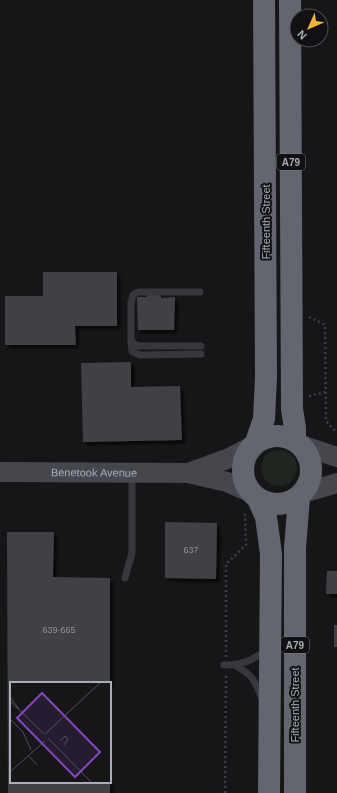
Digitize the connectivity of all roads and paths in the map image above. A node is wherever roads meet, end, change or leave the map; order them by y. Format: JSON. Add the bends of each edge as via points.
{"nodes":[{"id":1,"x":264,"y":0,"type":"edge"},
{"id":2,"x":264,"y":22,"type":"junction"},
{"id":3,"x":289,"y":23,"type":"edge"},
{"id":4,"x":290,"y":48,"type":"edge"},
{"id":5,"x":200,"y":292,"type":"dead end"},
{"id":6,"x":306,"y":313,"type":"dead end"},
{"id":7,"x":131,"y":340,"type":"junction"},
{"id":8,"x":201,"y":346,"type":"dead end"},
{"id":9,"x":201,"y":354,"type":"dead end"},
{"id":10,"x":337,"y":433,"type":"edge"},
{"id":11,"x":298,"y":443,"type":"junction"},
{"id":12,"x":254,"y":444,"type":"junction"},
{"id":13,"x":337,"y":457,"type":"edge"},
{"id":14,"x":0,"y":472,"type":"edge"},
{"id":15,"x":132,"y":472,"type":"junction"},
{"id":16,"x":188,"y":473,"type":"junction"},
{"id":17,"x":337,"y":483,"type":"edge"},
{"id":18,"x":301,"y":495,"type":"junction"},
{"id":19,"x":252,"y":502,"type":"junction"},
{"id":20,"x":125,"y":578,"type":"dead end"},
{"id":21,"x":270,"y":649,"type":"junction"},
{"id":22,"x":225,"y":666,"type":"junction"},
{"id":23,"x":236,"y":666,"type":"junction"},
{"id":24,"x":269,"y":718,"type":"junction"},
{"id":25,"x":225,"y":793,"type":"edge"},
{"id":26,"x":269,"y":793,"type":"edge"},
{"id":27,"x":295,"y":793,"type":"edge"}],
"edges":[{"from":1,"to":2,"type":"highway","name":"Fifteenth Street","number":"A79"},
{"from":2,"to":3,"type":"highway"},
{"from":2,"to":12,"type":"highway","name":"Fifteenth Street","number":"A79","via":[[266,377],[264,419]]},
{"from":4,"to":11,"type":"highway","number":"A79","via":[[292,409]]},
{"from":5,"to":7,"type":"lane","via":[[138,292],[133,295]]},
{"from":6,"to":10,"type":"path","via":[[310,318],[325,325],[326,421]]},
{"from":7,"to":8,"type":"lane","via":[[139,346]]},
{"from":7,"to":9,"type":"lane","via":[[132,351],[140,355]]},
{"from":11,"to":12,"type":"highway","via":[[286,437],[276,436]]},
{"from":11,"to":13,"type":"main road"},
{"from":11,"to":18,"type":"highway","number":"A79","via":[[308,456],[311,469],[309,482]]},
{"from":12,"to":16,"type":"main road","name":"Benetook Avenue","via":[[227,459]]},
{"from":12,"to":19,"type":"highway","number":"A79","via":[[245,457],[243,470]]},
{"from":14,"to":15,"type":"main road","name":"Benetook Avenue"},
{"from":15,"to":16,"type":"main road","name":"Benetook Avenue"},
{"from":15,"to":20,"type":"lane","via":[[132,553]]},
{"from":16,"to":19,"type":"main road","name":"Benetook Avenue","via":[[226,482]]},
{"from":17,"to":18,"type":"main road"},
{"from":18,"to":19,"type":"highway","via":[[286,503]]},
{"from":18,"to":27,"type":"highway","name":"Fifteenth Street","number":"A79","via":[[295,548]]},
{"from":19,"to":21,"type":"highway","number":"A79","via":[[266,517],[271,554]]},
{"from":19,"to":22,"type":"path","via":[[246,545],[226,564]]},
{"from":21,"to":23,"type":"lane"},
{"from":21,"to":24,"type":"highway","number":"A79"},
{"from":22,"to":23,"type":"lane"},
{"from":22,"to":25,"type":"path"},
{"from":23,"to":24,"type":"lane","via":[[249,673],[256,682]]},
{"from":24,"to":26,"type":"highway","number":"A79"}]}
